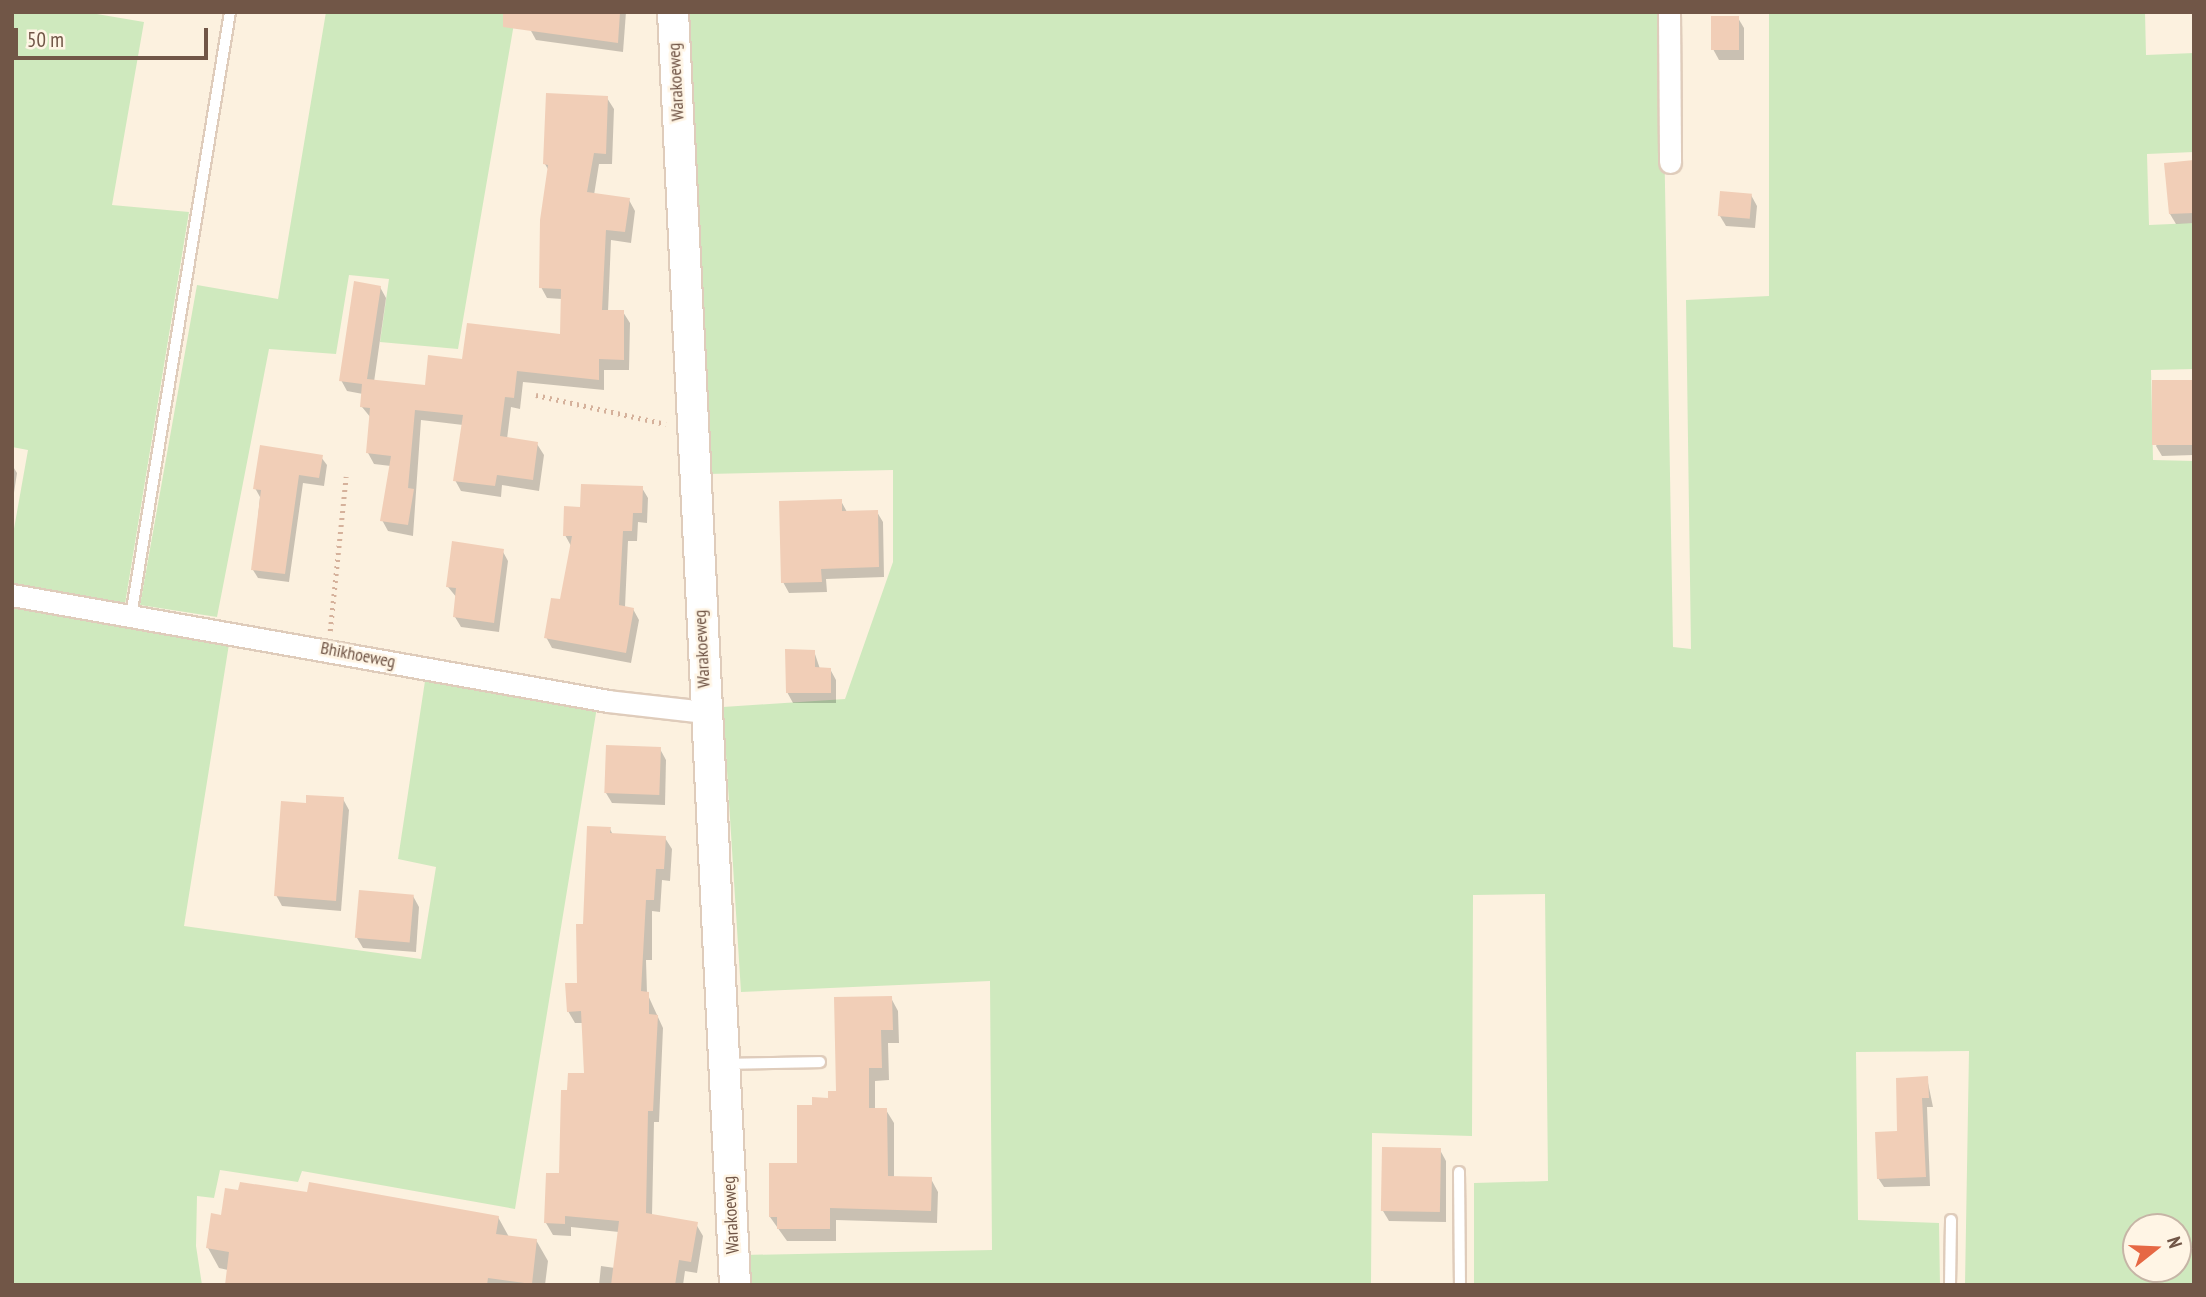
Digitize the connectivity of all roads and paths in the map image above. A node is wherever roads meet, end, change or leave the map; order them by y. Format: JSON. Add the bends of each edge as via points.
{"nodes":[{"id":1,"x":230,"y":12,"type":"edge"},
{"id":2,"x":673,"y":12,"type":"edge"},
{"id":3,"x":1669,"y":12,"type":"edge"},
{"id":4,"x":1670,"y":162,"type":"dead end"},
{"id":5,"x":536,"y":395,"type":"dead end"},
{"id":6,"x":692,"y":424,"type":"junction"},
{"id":7,"x":346,"y":477,"type":"dead end"},
{"id":8,"x":12,"y":595,"type":"edge"},
{"id":9,"x":131,"y":616,"type":"junction"},
{"id":10,"x":328,"y":649,"type":"junction"},
{"id":11,"x":705,"y":712,"type":"junction"},
{"id":12,"x":820,"y":1062,"type":"dead end"},
{"id":13,"x":723,"y":1065,"type":"junction"},
{"id":14,"x":1459,"y":1172,"type":"dead end"},
{"id":15,"x":1951,"y":1220,"type":"dead end"},
{"id":16,"x":735,"y":1285,"type":"edge"},
{"id":17,"x":1460,"y":1285,"type":"edge"},
{"id":18,"x":1950,"y":1285,"type":"edge"}],
"edges":[{"from":1,"to":9,"type":"lane"},
{"from":2,"to":6,"type":"street","name":"Warakoeweg"},
{"from":3,"to":4,"type":"street"},
{"from":5,"to":6,"type":"path","via":[[662,425]]},
{"from":6,"to":11,"type":"street","name":"Warakoeweg"},
{"from":7,"to":10,"type":"path"},
{"from":8,"to":9,"type":"street","name":"Bhikhoeweg"},
{"from":9,"to":10,"type":"street","name":"Bhikhoeweg"},
{"from":10,"to":11,"type":"street","name":"Bhikhoeweg","via":[[608,701]]},
{"from":11,"to":13,"type":"street","name":"Warakoeweg"},
{"from":12,"to":13,"type":"lane"},
{"from":13,"to":16,"type":"street","name":"Warakoeweg"},
{"from":14,"to":17,"type":"lane"},
{"from":15,"to":18,"type":"lane"}]}
